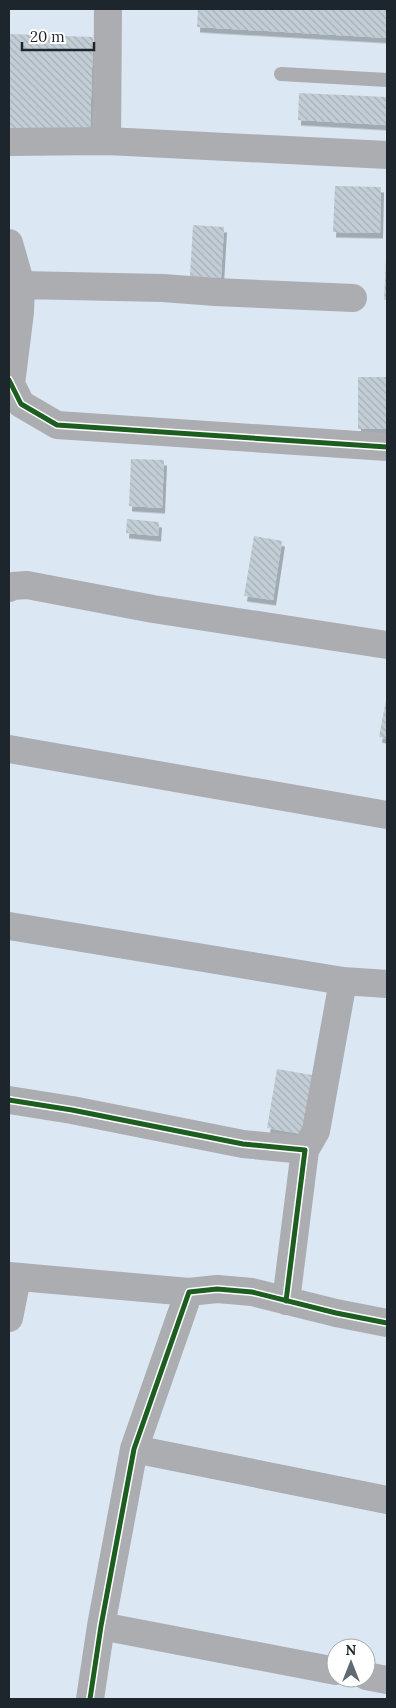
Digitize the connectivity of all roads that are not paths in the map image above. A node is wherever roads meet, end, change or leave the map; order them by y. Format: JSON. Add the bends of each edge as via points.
{"nodes":[{"id":1,"x":108,"y":9,"type":"edge"},
{"id":2,"x":281,"y":74,"type":"dead end"},
{"id":3,"x":387,"y":80,"type":"edge"},
{"id":4,"x":107,"y":141,"type":"junction"},
{"id":5,"x":9,"y":142,"type":"edge"},
{"id":6,"x":387,"y":155,"type":"edge"},
{"id":7,"x":9,"y":243,"type":"edge"},
{"id":8,"x":21,"y":285,"type":"junction"},
{"id":9,"x":353,"y":298,"type":"dead end"},
{"id":10,"x":10,"y":382,"type":"edge"},
{"id":11,"x":387,"y":447,"type":"edge"},
{"id":12,"x":9,"y":588,"type":"edge"},
{"id":13,"x":387,"y":645,"type":"edge"},
{"id":14,"x":9,"y":749,"type":"edge"},
{"id":15,"x":387,"y":815,"type":"edge"},
{"id":16,"x":9,"y":926,"type":"edge"},
{"id":17,"x":343,"y":981,"type":"junction"},
{"id":18,"x":387,"y":984,"type":"edge"},
{"id":19,"x":9,"y":1100,"type":"edge"},
{"id":20,"x":305,"y":1150,"type":"junction"},
{"id":21,"x":13,"y":1277,"type":"edge"},
{"id":22,"x":189,"y":1292,"type":"junction"},
{"id":23,"x":286,"y":1301,"type":"junction"},
{"id":24,"x":9,"y":1318,"type":"edge"},
{"id":25,"x":387,"y":1323,"type":"edge"},
{"id":26,"x":134,"y":1449,"type":"junction"},
{"id":27,"x":387,"y":1500,"type":"edge"},
{"id":28,"x":101,"y":1626,"type":"junction"},
{"id":29,"x":326,"y":1669,"type":"edge"},
{"id":30,"x":90,"y":1699,"type":"edge"}],
"edges":[{"from":1,"to":4,"type":"street"},
{"from":2,"to":3,"type":"lane"},
{"from":4,"to":5,"type":"street"},
{"from":4,"to":6,"type":"street"},
{"from":7,"to":8,"type":"street"},
{"from":8,"to":9,"type":"street","via":[[163,288]]},
{"from":8,"to":10,"type":"street"},
{"from":10,"to":11,"type":"street","via":[[21,404],[57,425]]},
{"from":12,"to":13,"type":"street","via":[[27,585],[153,609]]},
{"from":14,"to":15,"type":"street"},
{"from":16,"to":17,"type":"street"},
{"from":17,"to":18,"type":"street"},
{"from":17,"to":20,"type":"street","via":[[316,1131]]},
{"from":19,"to":20,"type":"street","via":[[243,1144]]},
{"from":20,"to":23,"type":"street"},
{"from":21,"to":22,"type":"street"},
{"from":21,"to":24,"type":"street"},
{"from":22,"to":23,"type":"street","via":[[217,1289],[252,1292]]},
{"from":22,"to":26,"type":"street"},
{"from":23,"to":25,"type":"street"},
{"from":26,"to":27,"type":"street"},
{"from":26,"to":28,"type":"street"},
{"from":28,"to":29,"type":"street"},
{"from":28,"to":30,"type":"street"}]}
